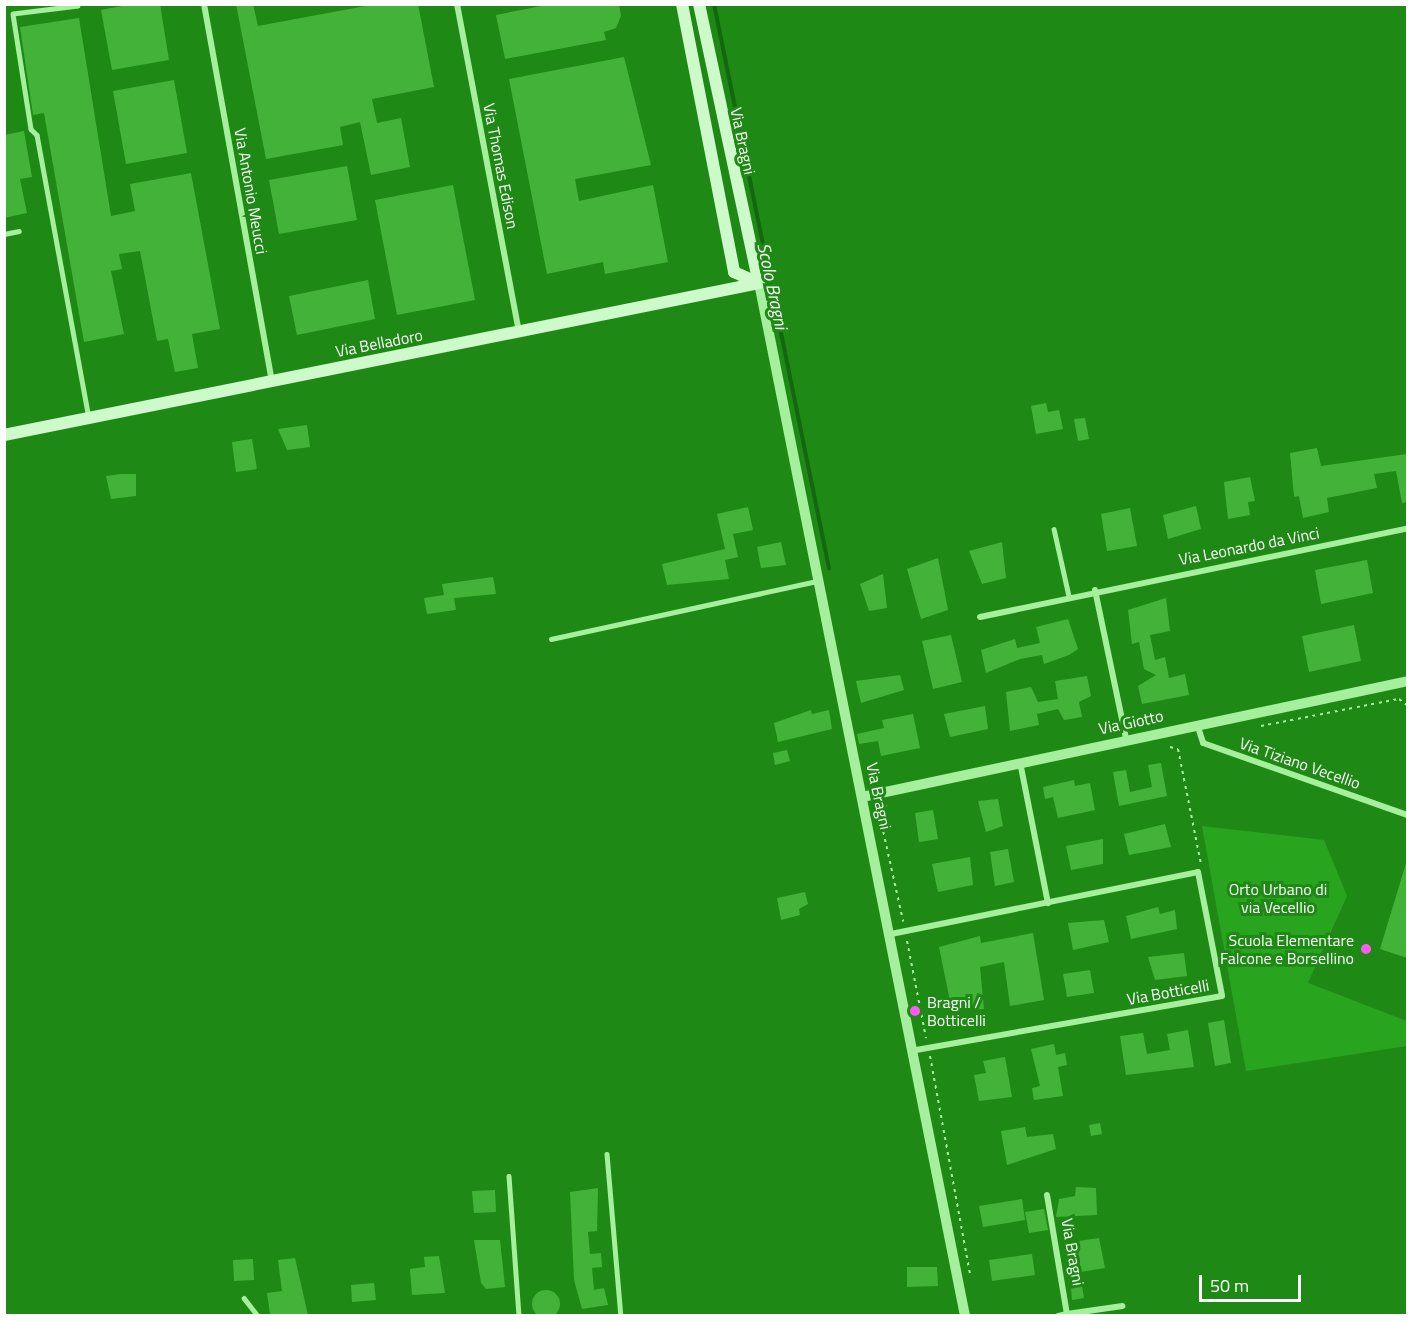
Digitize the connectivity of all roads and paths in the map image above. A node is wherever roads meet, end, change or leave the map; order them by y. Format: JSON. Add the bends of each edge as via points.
{"nodes":[{"id":1,"x":204,"y":4,"type":"edge"},
{"id":2,"x":457,"y":4,"type":"edge"},
{"id":3,"x":682,"y":4,"type":"edge"},
{"id":4,"x":699,"y":4,"type":"edge"},
{"id":5,"x":78,"y":6,"type":"dead end"},
{"id":6,"x":19,"y":231,"type":"dead end"},
{"id":7,"x":4,"y":234,"type":"edge"},
{"id":8,"x":734,"y":272,"type":"junction"},
{"id":9,"x":759,"y":283,"type":"junction"},
{"id":10,"x":737,"y":288,"type":"junction"},
{"id":11,"x":519,"y":332,"type":"junction"},
{"id":12,"x":272,"y":382,"type":"junction"},
{"id":13,"x":89,"y":418,"type":"junction"},
{"id":14,"x":4,"y":435,"type":"edge"},
{"id":15,"x":1407,"y":528,"type":"edge"},
{"id":16,"x":1054,"y":529,"type":"dead end"},
{"id":17,"x":819,"y":581,"type":"junction"},
{"id":18,"x":1095,"y":590,"type":"junction"},
{"id":19,"x":1069,"y":596,"type":"junction"},
{"id":20,"x":980,"y":617,"type":"dead end"},
{"id":21,"x":551,"y":639,"type":"dead end"},
{"id":22,"x":1407,"y":681,"type":"edge"},
{"id":23,"x":1407,"y":705,"type":"edge"},
{"id":24,"x":1197,"y":723,"type":"junction"},
{"id":25,"x":1252,"y":728,"type":"dead end"},
{"id":26,"x":1126,"y":739,"type":"junction"},
{"id":27,"x":1170,"y":747,"type":"dead end"},
{"id":28,"x":1020,"y":761,"type":"junction"},
{"id":29,"x":862,"y":796,"type":"junction"},
{"id":30,"x":896,"y":800,"type":"dead end"},
{"id":31,"x":1407,"y":815,"type":"edge"},
{"id":32,"x":1198,"y":872,"type":"junction"},
{"id":33,"x":1048,"y":903,"type":"junction"},
{"id":34,"x":905,"y":932,"type":"junction"},
{"id":35,"x":891,"y":934,"type":"junction"},
{"id":36,"x":928,"y":1048,"type":"junction"},
{"id":37,"x":915,"y":1050,"type":"junction"},
{"id":38,"x":607,"y":1154,"type":"dead end"},
{"id":39,"x":509,"y":1176,"type":"dead end"},
{"id":40,"x":1047,"y":1195,"type":"dead end"},
{"id":41,"x":972,"y":1281,"type":"dead end"},
{"id":42,"x":244,"y":1298,"type":"dead end"},
{"id":43,"x":1122,"y":1306,"type":"dead end"},
{"id":44,"x":1067,"y":1314,"type":"junction"},
{"id":45,"x":258,"y":1316,"type":"edge"},
{"id":46,"x":519,"y":1316,"type":"edge"},
{"id":47,"x":621,"y":1316,"type":"edge"},
{"id":48,"x":964,"y":1316,"type":"edge"},
{"id":49,"x":1058,"y":1316,"type":"edge"}],
"edges":[{"from":1,"to":12,"type":"street","name":"Via Antonio Meucci"},
{"from":2,"to":11,"type":"street","name":"Via Thomas Edison"},
{"from":3,"to":8,"type":"main road","name":"Via Bragni"},
{"from":4,"to":9,"type":"main road","name":"Via Bragni"},
{"from":5,"to":13,"type":"lane","via":[[14,14],[31,129],[38,135]]},
{"from":6,"to":7,"type":"lane"},
{"from":8,"to":9,"type":"main road"},
{"from":8,"to":10,"type":"main road","name":"Via Bragni"},
{"from":9,"to":10,"type":"main road","name":"Via Belladoro"},
{"from":9,"to":17,"type":"street","name":"Via Bragni"},
{"from":10,"to":11,"type":"main road","name":"Via Belladoro"},
{"from":11,"to":12,"type":"main road","name":"Via Belladoro"},
{"from":12,"to":13,"type":"main road","name":"Via Belladoro"},
{"from":13,"to":14,"type":"main road","name":"Via Belladoro"},
{"from":15,"to":18,"type":"street","name":"Via Leonardo da Vinci"},
{"from":16,"to":19,"type":"lane"},
{"from":17,"to":21,"type":"lane"},
{"from":17,"to":29,"type":"street","name":"Via Bragni"},
{"from":18,"to":19,"type":"street","name":"Via Leonardo da Vinci"},
{"from":18,"to":26,"type":"street"},
{"from":19,"to":20,"type":"street","name":"Via Leonardo da Vinci"},
{"from":22,"to":24,"type":"street","name":"Via Giotto"},
{"from":23,"to":25,"type":"path","via":[[1398,699]]},
{"from":24,"to":26,"type":"street","name":"Via Giotto"},
{"from":24,"to":31,"type":"street","name":"Via Tiziano Vecellio","via":[[1203,743]]},
{"from":26,"to":28,"type":"street","name":"Via Giotto"},
{"from":27,"to":32,"type":"path","via":[[1178,749],[1201,862]]},
{"from":28,"to":29,"type":"street","name":"Via Giotto"},
{"from":28,"to":33,"type":"street"},
{"from":29,"to":35,"type":"street","name":"Via Bragni"},
{"from":30,"to":34,"type":"path","via":[[882,808],[880,817]]},
{"from":32,"to":33,"type":"street"},
{"from":32,"to":36,"type":"street","name":"Via Botticelli","via":[[1222,996]]},
{"from":33,"to":34,"type":"street"},
{"from":34,"to":35,"type":"street"},
{"from":34,"to":36,"type":"path"},
{"from":35,"to":37,"type":"street","name":"Via Bragni"},
{"from":36,"to":37,"type":"street","name":"Via Botticelli"},
{"from":36,"to":41,"type":"path"},
{"from":37,"to":48,"type":"street","name":"Via Bragni"},
{"from":38,"to":47,"type":"lane"},
{"from":39,"to":46,"type":"lane"},
{"from":40,"to":44,"type":"street","name":"Via Bragni"},
{"from":42,"to":45,"type":"lane"},
{"from":43,"to":44,"type":"street"},
{"from":44,"to":49,"type":"street"}]}
